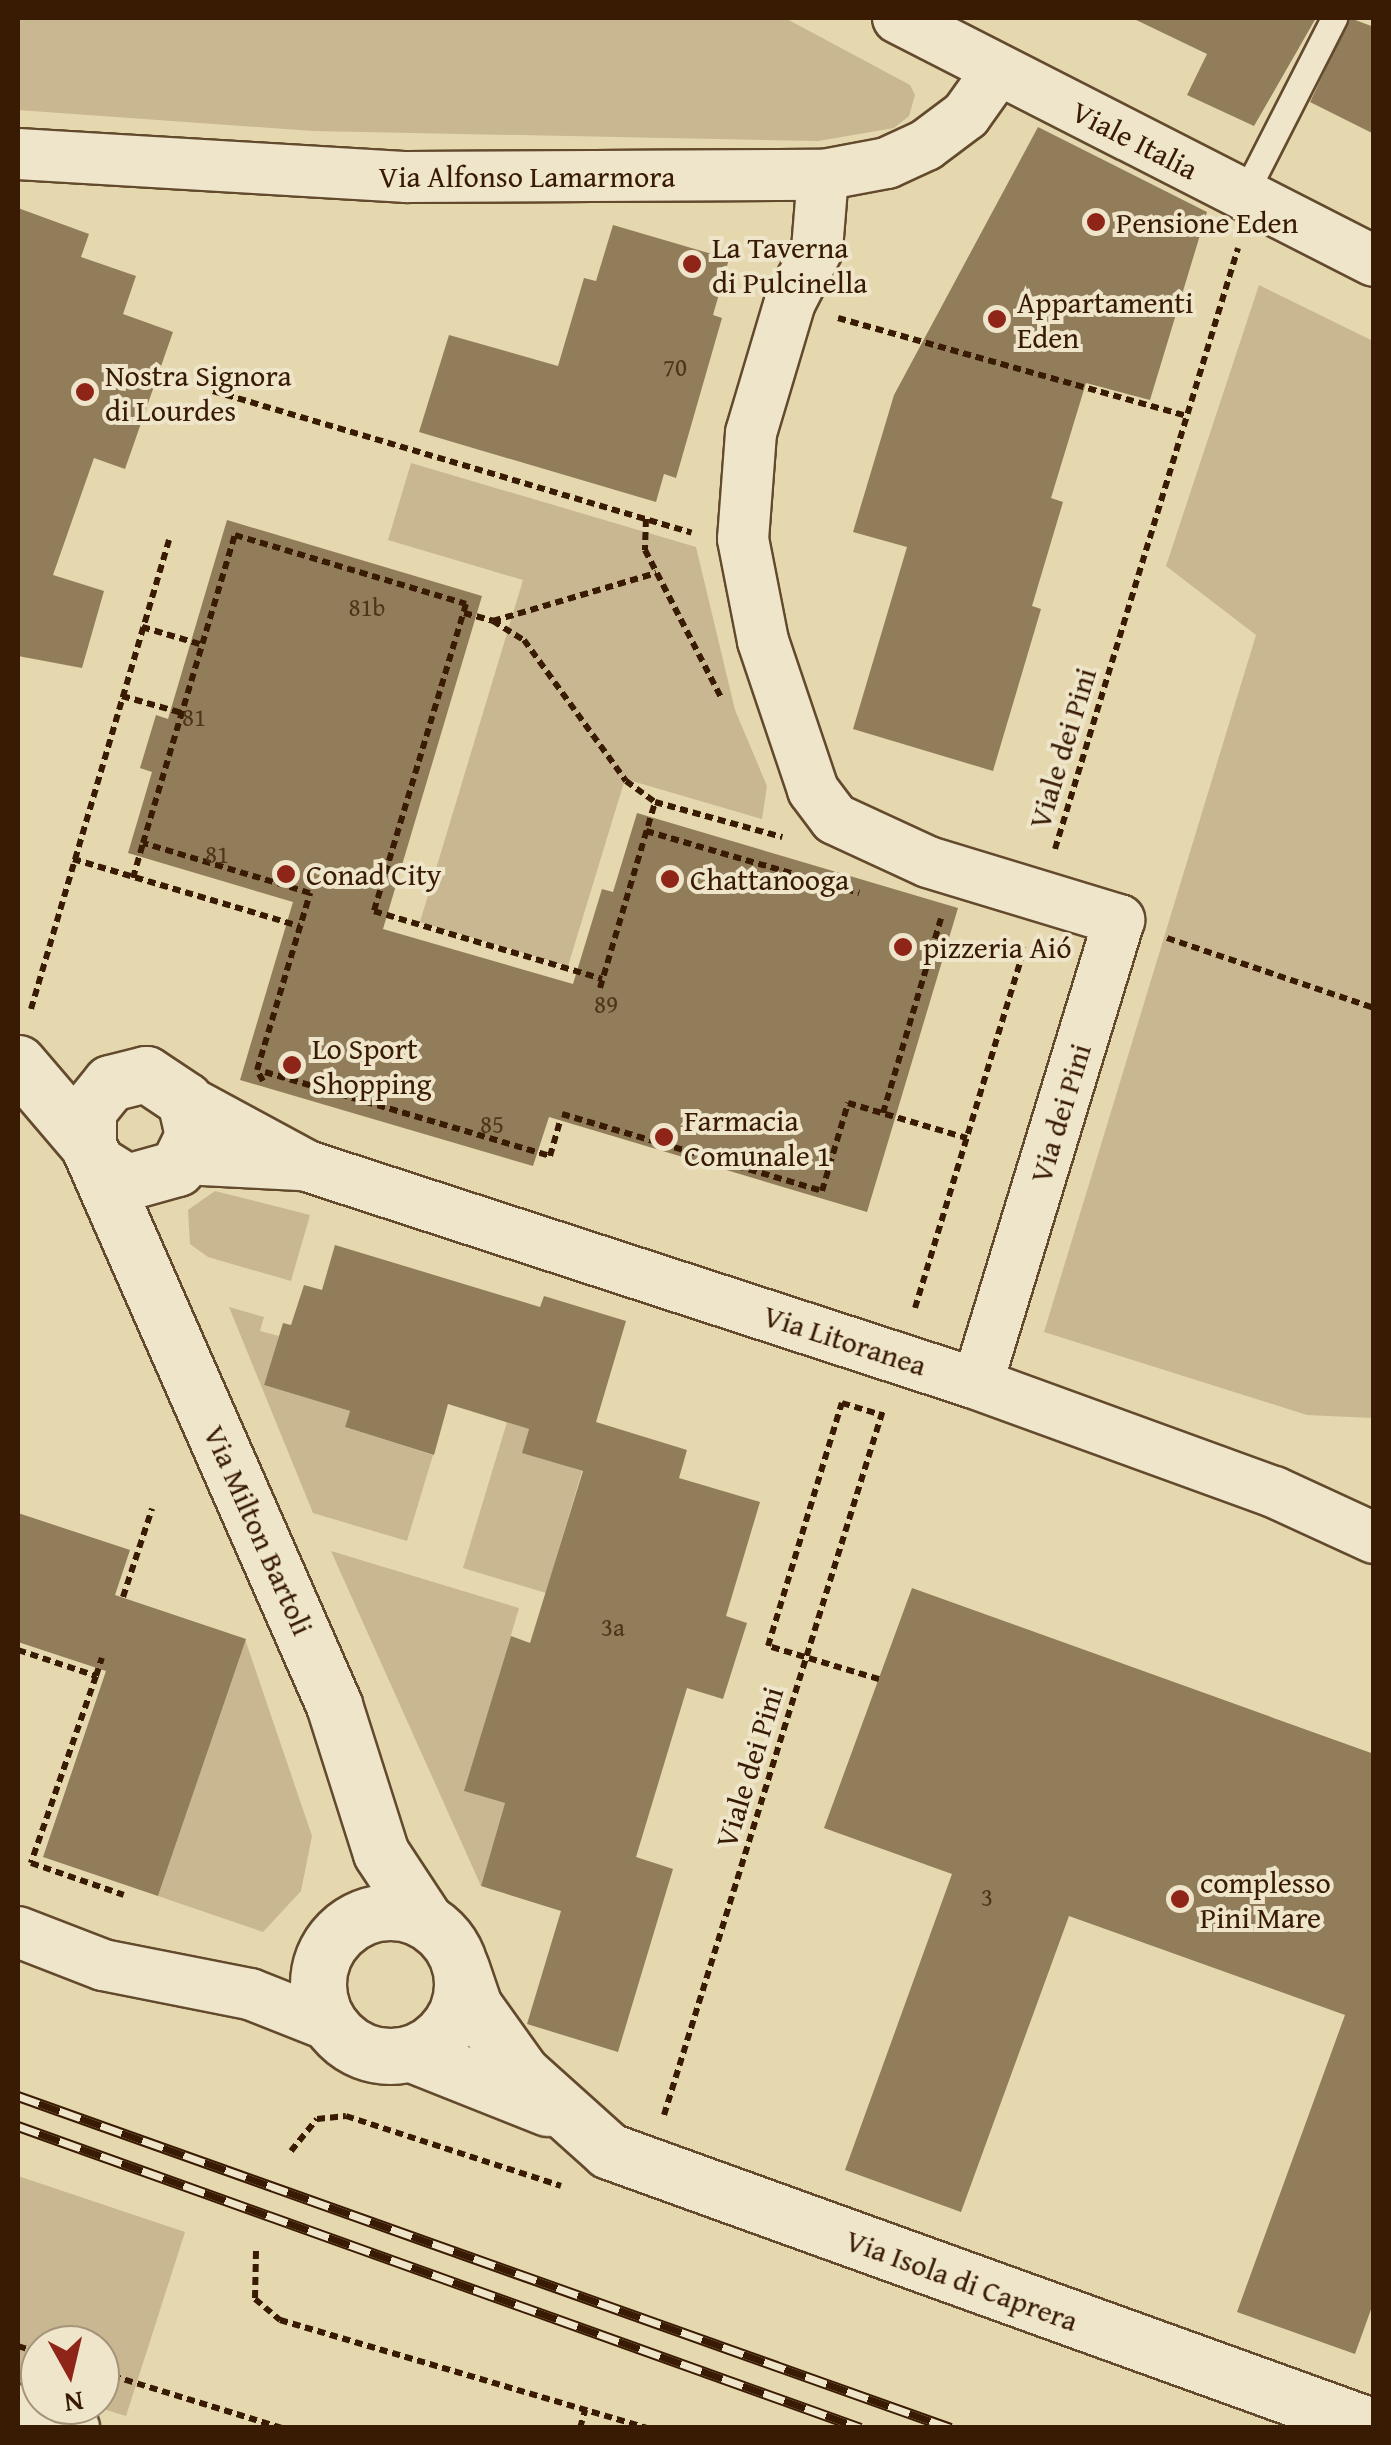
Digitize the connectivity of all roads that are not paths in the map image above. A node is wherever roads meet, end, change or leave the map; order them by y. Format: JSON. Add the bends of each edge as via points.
{"nodes":[{"id":1,"x":898,"y":18,"type":"edge"},
{"id":2,"x":1334,"y":18,"type":"edge"},
{"id":3,"x":998,"y":70,"type":"junction"},
{"id":4,"x":18,"y":154,"type":"edge"},
{"id":5,"x":823,"y":174,"type":"junction"},
{"id":6,"x":1248,"y":197,"type":"junction"},
{"id":7,"x":1374,"y":261,"type":"edge"},
{"id":8,"x":21,"y":1049,"type":"edge"},
{"id":9,"x":110,"y":1083,"type":"junction"},
{"id":10,"x":186,"y":1100,"type":"junction"},
{"id":11,"x":93,"y":1154,"type":"junction"},
{"id":12,"x":180,"y":1164,"type":"junction"},
{"id":13,"x":307,"y":1166,"type":"junction"},
{"id":14,"x":142,"y":1254,"type":"junction"},
{"id":15,"x":976,"y":1384,"type":"junction"},
{"id":16,"x":1374,"y":1538,"type":"edge"},
{"id":17,"x":363,"y":1809,"type":"junction"},
{"id":18,"x":425,"y":1920,"type":"junction"},
{"id":19,"x":18,"y":1932,"type":"edge"},
{"id":20,"x":336,"y":1936,"type":"junction"},
{"id":21,"x":461,"y":1968,"type":"junction"},
{"id":22,"x":330,"y":2026,"type":"junction"},
{"id":23,"x":412,"y":2054,"type":"junction"},
{"id":24,"x":560,"y":2114,"type":"junction"},
{"id":25,"x":18,"y":2410,"type":"edge"},
{"id":26,"x":1374,"y":2427,"type":"edge"},
{"id":27,"x":74,"y":2428,"type":"edge"}],
"edges":[{"from":1,"to":3,"type":"street","name":"Viale Italia"},
{"from":2,"to":6,"type":"lane"},
{"from":3,"to":5,"type":"street","name":"Via Alfonso Lamarmora","via":[[966,115],[926,145],[888,163]]},
{"from":3,"to":6,"type":"street","name":"Viale Italia"},
{"from":4,"to":5,"type":"street","name":"Via Alfonso Lamarmora","via":[[407,176]]},
{"from":5,"to":15,"type":"street","name":"Via dei Pini","via":[[817,250],[790,302],[751,433],[746,549],[763,641],[798,751],[835,819],[928,862],[1119,920]]},
{"from":6,"to":7,"type":"street","name":"Viale Italia"},
{"from":8,"to":9,"type":"street"},
{"from":8,"to":11,"type":"street"},
{"from":9,"to":10,"type":"street","via":[[146,1074]]},
{"from":9,"to":11,"type":"street","via":[[88,1110]]},
{"from":10,"to":12,"type":"street","via":[[193,1135]]},
{"from":10,"to":13,"type":"street","name":"Via Litoranea"},
{"from":11,"to":12,"type":"street","via":[[128,1182]]},
{"from":11,"to":14,"type":"street","name":"Via Milton Bartoli"},
{"from":12,"to":13,"type":"street","name":"Via Litoranea"},
{"from":12,"to":14,"type":"street","via":[[147,1216]]},
{"from":13,"to":15,"type":"street","name":"Via Litoranea"},
{"from":14,"to":17,"type":"street","name":"Via Milton Bartoli","via":[[334,1705]]},
{"from":15,"to":16,"type":"street","name":"Via Litoranea","via":[[1274,1492]]},
{"from":17,"to":18,"type":"street","name":"Via Milton Bartoli"},
{"from":17,"to":20,"type":"street","name":"Via Milton Bartoli"},
{"from":18,"to":20,"type":"street","via":[[378,1913]]},
{"from":18,"to":21,"type":"street"},
{"from":19,"to":22,"type":"street","via":[[116,1968],[250,1994]]},
{"from":20,"to":22,"type":"street","via":[[317,1980]]},
{"from":21,"to":23,"type":"street","via":[[454,2020]]},
{"from":21,"to":24,"type":"street","name":"Via Isola di Caprera","via":[[491,2033]]},
{"from":22,"to":23,"type":"street","via":[[367,2052]]},
{"from":23,"to":24,"type":"street","name":"Via Isola di Caprera"},
{"from":24,"to":26,"type":"street","name":"Via Isola di Caprera","via":[[609,2151],[648,2168]]},
{"from":25,"to":27,"type":"street"}]}
